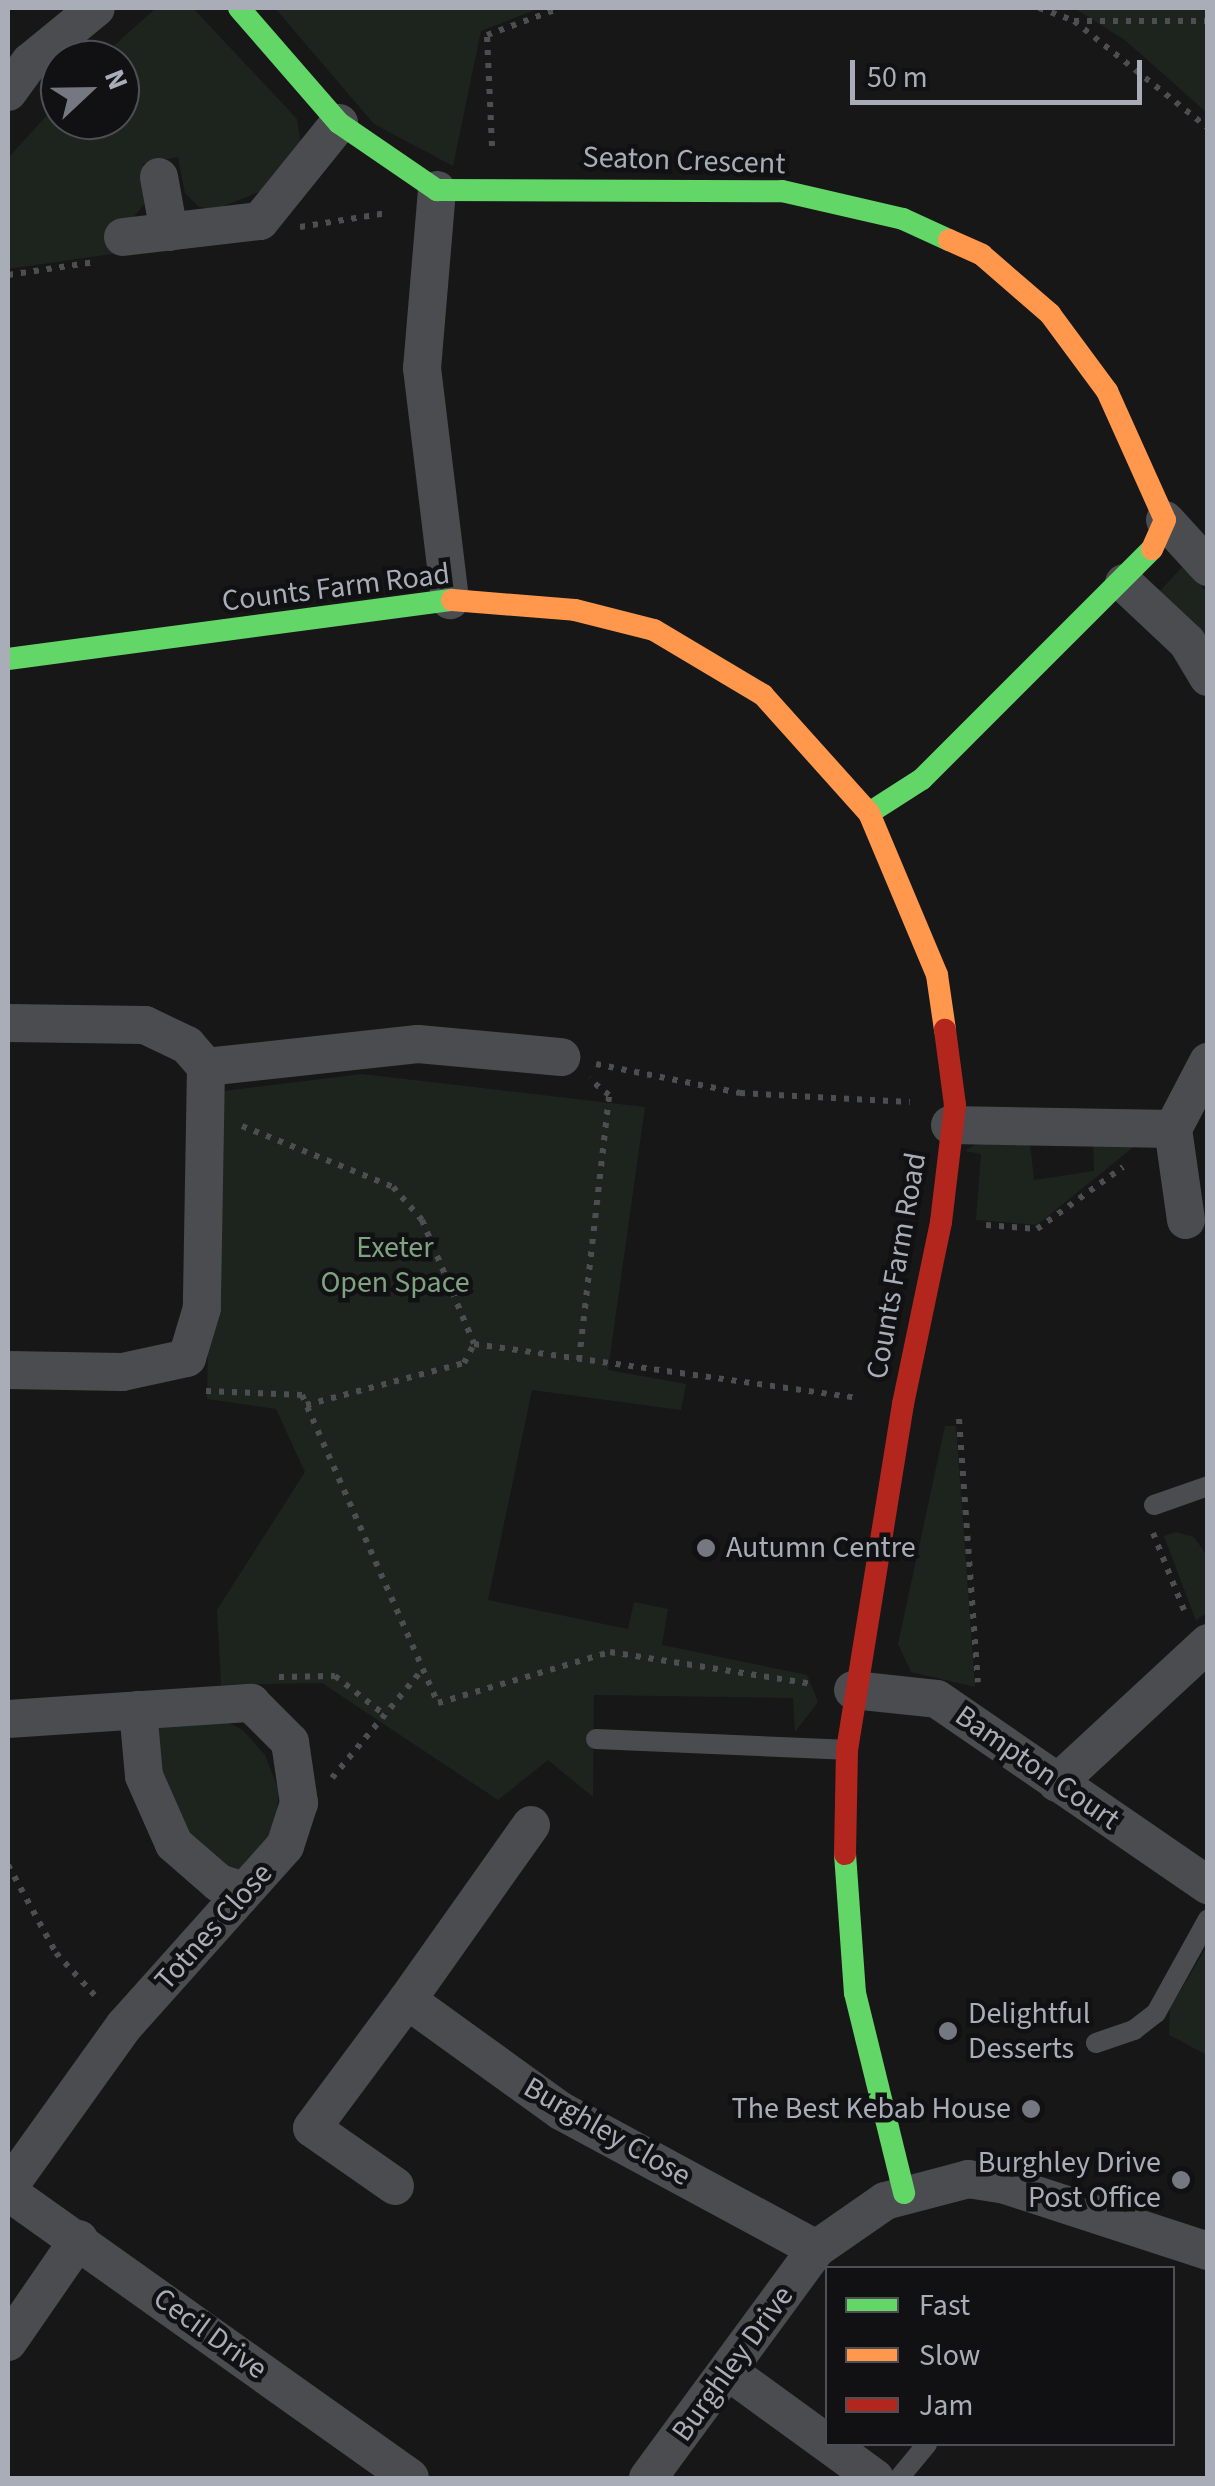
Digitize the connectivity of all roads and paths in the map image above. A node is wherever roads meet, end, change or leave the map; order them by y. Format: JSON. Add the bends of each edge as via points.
{"nodes":[{"id":1,"x":96,"y":8,"type":"edge"},
{"id":2,"x":240,"y":8,"type":"edge"},
{"id":3,"x":560,"y":8,"type":"edge"},
{"id":4,"x":1039,"y":8,"type":"edge"},
{"id":5,"x":1074,"y":21,"type":"junction"},
{"id":6,"x":1208,"y":21,"type":"edge"},
{"id":7,"x":15,"y":65,"type":"edge"},
{"id":8,"x":339,"y":123,"type":"junction"},
{"id":9,"x":1208,"y":128,"type":"edge"},
{"id":10,"x":159,"y":177,"type":"dead end"},
{"id":11,"x":494,"y":186,"type":"junction"},
{"id":12,"x":435,"y":198,"type":"junction"},
{"id":13,"x":260,"y":222,"type":"junction"},
{"id":14,"x":170,"y":232,"type":"junction"},
{"id":15,"x":123,"y":238,"type":"joint"},
{"id":16,"x":8,"y":275,"type":"edge"},
{"id":17,"x":1164,"y":520,"type":"junction"},
{"id":18,"x":1208,"y":567,"type":"edge"},
{"id":19,"x":1124,"y":583,"type":"junction"},
{"id":20,"x":450,"y":600,"type":"junction"},
{"id":21,"x":8,"y":659,"type":"edge"},
{"id":22,"x":1208,"y":677,"type":"edge"},
{"id":23,"x":869,"y":813,"type":"junction"},
{"id":24,"x":8,"y":1023,"type":"edge"},
{"id":25,"x":560,"y":1057,"type":"junction"},
{"id":26,"x":1208,"y":1062,"type":"edge"},
{"id":27,"x":206,"y":1067,"type":"junction"},
{"id":28,"x":206,"y":1107,"type":"junction"},
{"id":29,"x":952,"y":1115,"type":"junction"},
{"id":30,"x":1160,"y":1129,"type":"junction"},
{"id":31,"x":1186,"y":1220,"type":"dead end"},
{"id":32,"x":942,"y":1222,"type":"junction"},
{"id":33,"x":474,"y":1344,"type":"junction"},
{"id":34,"x":579,"y":1360,"type":"junction"},
{"id":35,"x":8,"y":1370,"type":"edge"},
{"id":36,"x":188,"y":1390,"type":"dead end"},
{"id":37,"x":903,"y":1404,"type":"junction"},
{"id":38,"x":306,"y":1405,"type":"junction"},
{"id":39,"x":960,"y":1420,"type":"dead end"},
{"id":40,"x":1203,"y":1488,"type":"edge"},
{"id":41,"x":1154,"y":1506,"type":"joint"},
{"id":42,"x":1208,"y":1510,"type":"edge"},
{"id":43,"x":1203,"y":1646,"type":"edge"},
{"id":44,"x":421,"y":1672,"type":"junction"},
{"id":45,"x":853,"y":1690,"type":"junction"},
{"id":46,"x":252,"y":1703,"type":"junction"},
{"id":47,"x":138,"y":1710,"type":"junction"},
{"id":48,"x":385,"y":1715,"type":"junction"},
{"id":49,"x":964,"y":1716,"type":"junction"},
{"id":50,"x":8,"y":1719,"type":"edge"},
{"id":51,"x":596,"y":1738,"type":"dead end"},
{"id":52,"x":847,"y":1750,"type":"junction"},
{"id":53,"x":1057,"y":1782,"type":"junction"},
{"id":54,"x":299,"y":1803,"type":"junction"},
{"id":55,"x":531,"y":1825,"type":"dead end"},
{"id":56,"x":8,"y":1866,"type":"edge"},
{"id":57,"x":1208,"y":1885,"type":"edge"},
{"id":58,"x":241,"y":1890,"type":"junction"},
{"id":59,"x":1208,"y":1919,"type":"edge"},
{"id":60,"x":407,"y":2000,"type":"junction"},
{"id":61,"x":124,"y":2026,"type":"junction"},
{"id":62,"x":1096,"y":2043,"type":"dead end"},
{"id":63,"x":396,"y":2186,"type":"dead end"},
{"id":64,"x":8,"y":2190,"type":"edge"},
{"id":65,"x":904,"y":2193,"type":"junction"},
{"id":66,"x":79,"y":2238,"type":"junction"},
{"id":67,"x":816,"y":2249,"type":"junction"},
{"id":68,"x":1208,"y":2250,"type":"edge"},
{"id":69,"x":8,"y":2342,"type":"edge"},
{"id":70,"x":729,"y":2372,"type":"junction"},
{"id":71,"x":825,"y":2442,"type":"edge"},
{"id":72,"x":831,"y":2446,"type":"edge"},
{"id":73,"x":925,"y":2446,"type":"edge"},
{"id":74,"x":402,"y":2476,"type":"edge"},
{"id":75,"x":648,"y":2478,"type":"edge"},
{"id":76,"x":875,"y":2478,"type":"edge"},
{"id":77,"x":898,"y":2478,"type":"edge"}],
"edges":[{"from":1,"to":7,"type":"street"},
{"from":2,"to":8,"type":"street"},
{"from":3,"to":11,"type":"path","via":[[487,35]]},
{"from":4,"to":5,"type":"path"},
{"from":5,"to":6,"type":"path"},
{"from":5,"to":9,"type":"path"},
{"from":8,"to":12,"type":"street"},
{"from":8,"to":13,"type":"street"},
{"from":10,"to":14,"type":"street"},
{"from":11,"to":12,"type":"street","name":"Seaton Crescent"},
{"from":11,"to":17,"type":"street","name":"Seaton Crescent","via":[[782,191],[903,219],[982,256],[1050,314],[1107,391]]},
{"from":12,"to":13,"type":"path","via":[[308,228]]},
{"from":12,"to":20,"type":"street","via":[[422,368]]},
{"from":13,"to":14,"type":"street"},
{"from":14,"to":15,"type":"street"},
{"from":15,"to":16,"type":"path","via":[[126,258]]},
{"from":17,"to":18,"type":"street"},
{"from":17,"to":19,"type":"street","via":[[1149,556]]},
{"from":19,"to":22,"type":"street","via":[[1188,642]]},
{"from":19,"to":23,"type":"street","via":[[922,779]]},
{"from":20,"to":21,"type":"street","name":"Counts Farm Road"},
{"from":20,"to":23,"type":"street","name":"Counts Farm Road","via":[[574,610],[654,630],[763,695]]},
{"from":23,"to":29,"type":"street","name":"Counts Farm Road","via":[[937,975]]},
{"from":24,"to":27,"type":"street","via":[[146,1025],[187,1045]]},
{"from":25,"to":27,"type":"street","via":[[418,1044]]},
{"from":25,"to":29,"type":"path","via":[[740,1093]]},
{"from":25,"to":34,"type":"path","via":[[609,1094]]},
{"from":26,"to":30,"type":"street"},
{"from":27,"to":28,"type":"street"},
{"from":28,"to":33,"type":"path","via":[[392,1188],[422,1220]]},
{"from":28,"to":35,"type":"street","via":[[202,1308],[187,1358],[122,1372]]},
{"from":29,"to":30,"type":"street"},
{"from":29,"to":32,"type":"street","name":"Counts Farm Road"},
{"from":30,"to":31,"type":"street"},
{"from":30,"to":32,"type":"path","via":[[1137,1157],[1037,1229]]},
{"from":32,"to":37,"type":"street","name":"Counts Farm Road"},
{"from":33,"to":34,"type":"path"},
{"from":33,"to":38,"type":"path","via":[[464,1363]]},
{"from":34,"to":37,"type":"path"},
{"from":36,"to":38,"type":"path","via":[[302,1395]]},
{"from":37,"to":45,"type":"street","name":"Counts Farm Road"},
{"from":38,"to":44,"type":"path"},
{"from":39,"to":49,"type":"path","via":[[979,1689]]},
{"from":40,"to":41,"type":"lane"},
{"from":40,"to":42,"type":"lane"},
{"from":41,"to":43,"type":"path","via":[[1144,1509]]},
{"from":43,"to":53,"type":"street"},
{"from":44,"to":45,"type":"path","via":[[438,1704],[610,1652]]},
{"from":44,"to":48,"type":"path"},
{"from":45,"to":49,"type":"street","name":"Bampton Court","via":[[937,1699]]},
{"from":45,"to":52,"type":"street","name":"Counts Farm Road"},
{"from":46,"to":47,"type":"street"},
{"from":46,"to":48,"type":"path","via":[[269,1677],[335,1676]]},
{"from":46,"to":54,"type":"street","name":"Totnes Close","via":[[290,1742]]},
{"from":47,"to":50,"type":"street"},
{"from":47,"to":58,"type":"street","via":[[144,1776],[174,1844],[218,1883]]},
{"from":48,"to":54,"type":"path","via":[[324,1789]]},
{"from":49,"to":53,"type":"street","name":"Bampton Court"},
{"from":51,"to":52,"type":"lane"},
{"from":52,"to":65,"type":"street","name":"Counts Farm Road","via":[[844,1906],[855,1992]]},
{"from":53,"to":57,"type":"street","name":"Bampton Court"},
{"from":54,"to":58,"type":"street","name":"Totnes Close","via":[[285,1846]]},
{"from":55,"to":60,"type":"street"},
{"from":56,"to":61,"type":"path","via":[[56,1953]]},
{"from":58,"to":61,"type":"street","name":"Totnes Close"},
{"from":59,"to":62,"type":"lane","via":[[1156,2014]]},
{"from":60,"to":63,"type":"street","via":[[312,2128]]},
{"from":60,"to":67,"type":"street","name":"Burghley Close","via":[[561,2111]]},
{"from":61,"to":64,"type":"street","name":"Totnes Close"},
{"from":64,"to":66,"type":"street","name":"Cecil Drive"},
{"from":65,"to":67,"type":"street","name":"Burghley Drive","via":[[865,2211]]},
{"from":65,"to":68,"type":"street","name":"Burghley Drive","via":[[968,2179],[1005,2185]]},
{"from":66,"to":69,"type":"street"},
{"from":66,"to":74,"type":"street","name":"Cecil Drive"},
{"from":67,"to":70,"type":"street","name":"Burghley Drive"},
{"from":70,"to":71,"type":"street"},
{"from":70,"to":75,"type":"street","name":"Burghley Drive"},
{"from":72,"to":76,"type":"street"},
{"from":73,"to":77,"type":"lane"}]}
